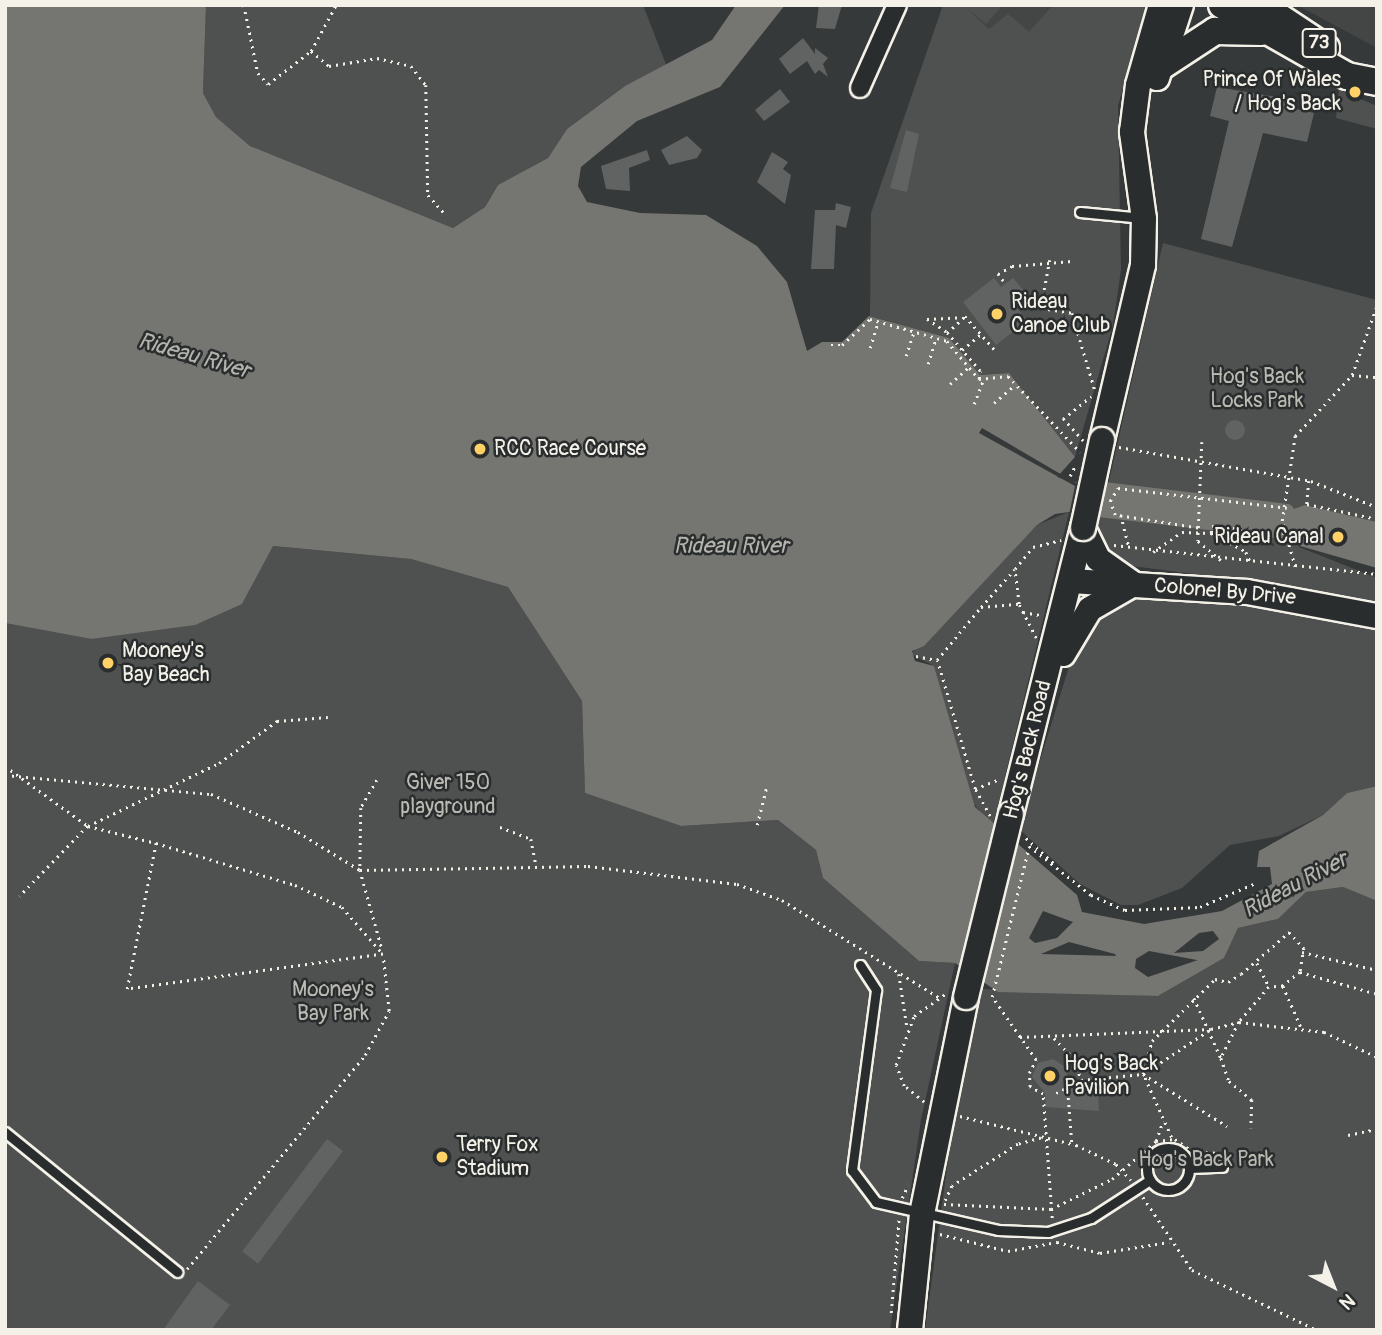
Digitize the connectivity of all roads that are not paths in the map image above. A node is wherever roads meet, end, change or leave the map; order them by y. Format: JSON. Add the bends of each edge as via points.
{"nodes":[{"id":1,"x":897,"y":5,"type":"edge"},
{"id":2,"x":1161,"y":5,"type":"edge"},
{"id":3,"x":1181,"y":5,"type":"edge"},
{"id":4,"x":1223,"y":5,"type":"edge"},
{"id":5,"x":1261,"y":5,"type":"edge"},
{"id":6,"x":1272,"y":36,"type":"junction"},
{"id":7,"x":1160,"y":67,"type":"junction"},
{"id":8,"x":1377,"y":82,"type":"edge"},
{"id":9,"x":860,"y":88,"type":"dead end"},
{"id":10,"x":1138,"y":172,"type":"junction"},
{"id":11,"x":1080,"y":212,"type":"dead end"},
{"id":12,"x":1144,"y":219,"type":"junction"},
{"id":13,"x":1073,"y":534,"type":"junction"},
{"id":14,"x":1072,"y":581,"type":"junction"},
{"id":15,"x":1134,"y":584,"type":"junction"},
{"id":16,"x":1377,"y":616,"type":"edge"},
{"id":17,"x":1038,"y":711,"type":"junction"},
{"id":18,"x":860,"y":965,"type":"dead end"},
{"id":19,"x":5,"y":1132,"type":"edge"},
{"id":20,"x":1222,"y":1167,"type":"dead end"},
{"id":21,"x":1189,"y":1168,"type":"junction"},
{"id":22,"x":1150,"y":1180,"type":"junction"},
{"id":23,"x":911,"y":1212,"type":"junction"},
{"id":24,"x":177,"y":1272,"type":"road end"},
{"id":25,"x":900,"y":1323,"type":"edge"}],
"edges":[{"from":1,"to":9,"type":"street"},
{"from":2,"to":10,"type":"main road","name":"Hog's Back Road","via":[[1138,85],[1132,132]]},
{"from":3,"to":7,"type":"main road","name":"Hog's Back Road"},
{"from":4,"to":6,"type":"main road","number":"73"},
{"from":5,"to":8,"type":"main road","number":"73"},
{"from":6,"to":7,"type":"main road","via":[[1244,28],[1215,30]]},
{"from":6,"to":8,"type":"main road","number":"73","via":[[1347,76]]},
{"from":7,"to":10,"type":"main road","name":"Hog's Back Road"},
{"from":10,"to":12,"type":"main road","name":"Hog's Back Road"},
{"from":11,"to":12,"type":"lane"},
{"from":12,"to":13,"type":"main road","name":"Hog's Back Road","bridge":true,"via":[[1138,294]]},
{"from":13,"to":14,"type":"main road","name":"Hog's Back Road"},
{"from":13,"to":15,"type":"main road","via":[[1103,564]]},
{"from":14,"to":15,"type":"main road","name":"Colonel By Drive"},
{"from":14,"to":17,"type":"main road","name":"Hog's Back Road"},
{"from":15,"to":16,"type":"main road","name":"Colonel By Drive","via":[[1312,600]]},
{"from":15,"to":17,"type":"main road","via":[[1087,612]]},
{"from":17,"to":23,"type":"main road","name":"Hog's Back Road","bridge":true},
{"from":18,"to":23,"type":"lane","via":[[876,990],[852,1170],[868,1196]]},
{"from":19,"to":24,"type":"lane"},
{"from":20,"to":21,"type":"lane"},
{"from":21,"to":22,"type":"lane","via":[[1174,1189]]},
{"from":21,"to":22,"type":"lane","via":[[1177,1150],[1153,1155]]},
{"from":22,"to":23,"type":"lane","via":[[1079,1225],[1048,1232],[1009,1231]]},
{"from":23,"to":25,"type":"main road","name":"Hog's Back Road"}]}
